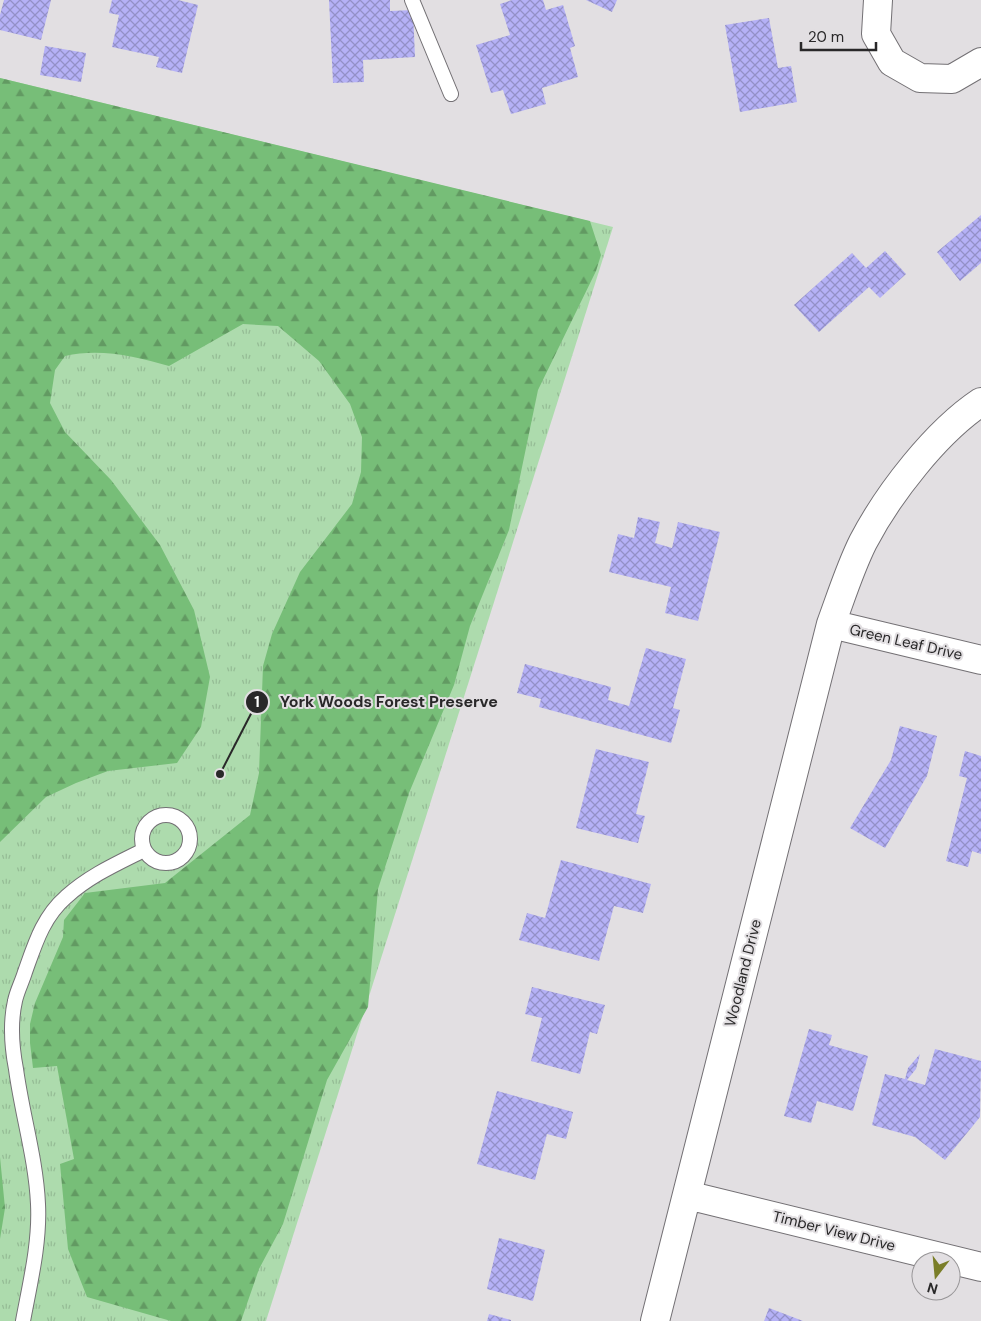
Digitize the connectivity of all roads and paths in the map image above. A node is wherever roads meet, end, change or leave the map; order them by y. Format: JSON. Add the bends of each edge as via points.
{"nodes":[{"id":1,"x":412,"y":0,"type":"edge"},
{"id":2,"x":878,"y":0,"type":"edge"},
{"id":3,"x":981,"y":62,"type":"edge"},
{"id":4,"x":451,"y":94,"type":"dead end"},
{"id":5,"x":981,"y":402,"type":"edge"},
{"id":6,"x":831,"y":624,"type":"junction"},
{"id":7,"x":981,"y":660,"type":"edge"},
{"id":8,"x":144,"y":850,"type":"dead end"},
{"id":9,"x":687,"y":1195,"type":"junction"},
{"id":10,"x":981,"y":1267,"type":"edge"},
{"id":11,"x":23,"y":1321,"type":"edge"},
{"id":12,"x":656,"y":1321,"type":"edge"}],
"edges":[{"from":1,"to":4,"type":"lane"},
{"from":2,"to":3,"type":"street","via":[[876,34],[892,62],[920,78],[952,79]]},
{"from":5,"to":6,"type":"street","name":"Woodland Drive","via":[[931,447],[880,513],[853,565]]},
{"from":6,"to":7,"type":"street","name":"Green Leaf Drive"},
{"from":6,"to":9,"type":"street","name":"Woodland Drive"},
{"from":8,"to":11,"type":"lane","via":[[94,874],[48,917],[15,1001],[12,1038],[15,1069],[38,1206],[37,1233]]},
{"from":9,"to":10,"type":"street","name":"Timber View Drive"},
{"from":9,"to":12,"type":"street","name":"Woodland Drive"}]}
